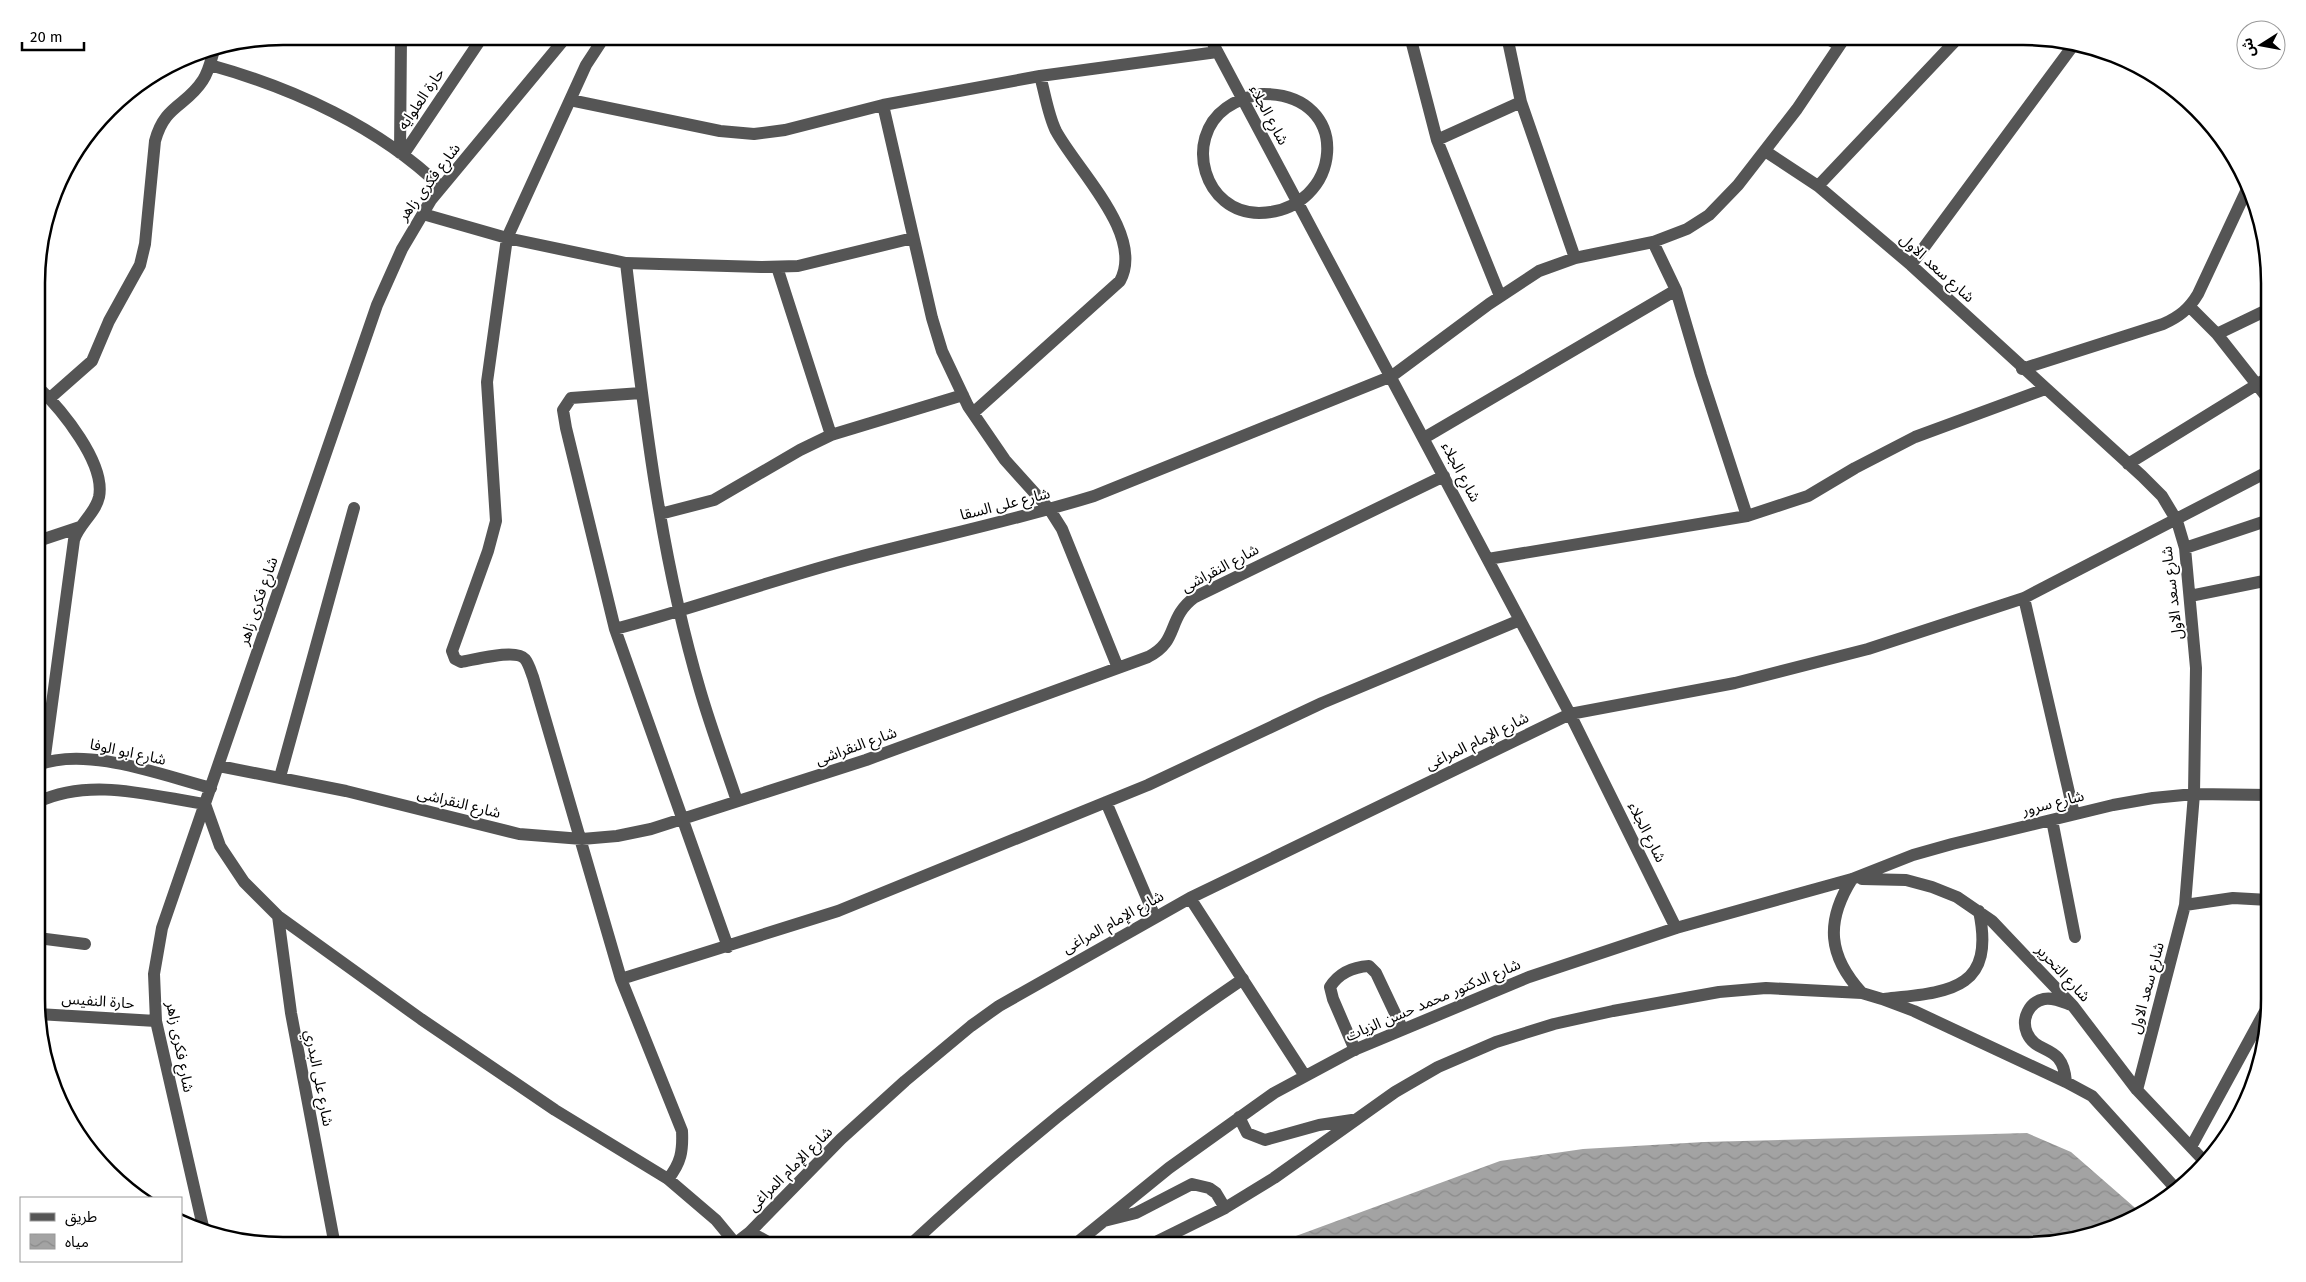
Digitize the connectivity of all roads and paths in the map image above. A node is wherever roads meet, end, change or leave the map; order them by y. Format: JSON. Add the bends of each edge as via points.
{"nodes":[{"id":1,"x":401,"y":45,"type":"edge"},
{"id":2,"x":477,"y":45,"type":"edge"},
{"id":3,"x":559,"y":45,"type":"edge"},
{"id":4,"x":599,"y":45,"type":"edge"},
{"id":5,"x":1214,"y":45,"type":"edge"},
{"id":6,"x":1412,"y":45,"type":"edge"},
{"id":7,"x":1509,"y":45,"type":"edge"},
{"id":8,"x":1839,"y":45,"type":"edge"},
{"id":9,"x":1951,"y":45,"type":"edge"},
{"id":10,"x":2071,"y":50,"type":"edge"},
{"id":11,"x":1217,"y":52,"type":"junction"},
{"id":12,"x":212,"y":56,"type":"edge"},
{"id":13,"x":210,"y":65,"type":"junction"},
{"id":14,"x":1040,"y":76,"type":"junction"},
{"id":15,"x":1242,"y":98,"type":"junction"},
{"id":16,"x":570,"y":100,"type":"junction"},
{"id":17,"x":1521,"y":102,"type":"junction"},
{"id":18,"x":883,"y":106,"type":"junction"},
{"id":19,"x":1437,"y":140,"type":"junction"},
{"id":20,"x":1765,"y":151,"type":"junction"},
{"id":21,"x":402,"y":154,"type":"junction"},
{"id":22,"x":1818,"y":186,"type":"junction"},
{"id":23,"x":441,"y":187,"type":"junction"},
{"id":24,"x":2244,"y":195,"type":"edge"},
{"id":25,"x":1297,"y":201,"type":"junction"},
{"id":26,"x":423,"y":214,"type":"junction"},
{"id":27,"x":507,"y":238,"type":"junction"},
{"id":28,"x":913,"y":238,"type":"junction"},
{"id":29,"x":1653,"y":242,"type":"junction"},
{"id":30,"x":1575,"y":258,"type":"junction"},
{"id":31,"x":626,"y":262,"type":"junction"},
{"id":32,"x":1911,"y":265,"type":"junction"},
{"id":33,"x":777,"y":267,"type":"junction"},
{"id":34,"x":1676,"y":290,"type":"junction"},
{"id":35,"x":1500,"y":296,"type":"junction"},
{"id":36,"x":2190,"y":307,"type":"junction"},
{"id":37,"x":2261,"y":313,"type":"edge"},
{"id":38,"x":2217,"y":334,"type":"junction"},
{"id":39,"x":2022,"y":369,"type":"junction"},
{"id":40,"x":1392,"y":376,"type":"junction"},
{"id":41,"x":2261,"y":382,"type":"edge"},
{"id":42,"x":2258,"y":384,"type":"junction"},
{"id":43,"x":2261,"y":388,"type":"edge"},
{"id":44,"x":2045,"y":389,"type":"junction"},
{"id":45,"x":45,"y":393,"type":"edge"},
{"id":46,"x":641,"y":393,"type":"junction"},
{"id":47,"x":963,"y":395,"type":"junction"},
{"id":48,"x":50,"y":398,"type":"junction"},
{"id":49,"x":973,"y":413,"type":"junction"},
{"id":50,"x":831,"y":435,"type":"junction"},
{"id":51,"x":1424,"y":438,"type":"junction"},
{"id":52,"x":2128,"y":464,"type":"junction"},
{"id":53,"x":2261,"y":475,"type":"edge"},
{"id":54,"x":1444,"y":476,"type":"junction"},
{"id":55,"x":354,"y":508,"type":"dead end"},
{"id":56,"x":1050,"y":510,"type":"junction"},
{"id":57,"x":660,"y":514,"type":"junction"},
{"id":58,"x":1747,"y":516,"type":"junction"},
{"id":59,"x":2177,"y":521,"type":"junction"},
{"id":60,"x":2261,"y":523,"type":"edge"},
{"id":61,"x":80,"y":527,"type":"junction"},
{"id":62,"x":45,"y":538,"type":"edge"},
{"id":63,"x":2185,"y":548,"type":"junction"},
{"id":64,"x":1488,"y":559,"type":"junction"},
{"id":65,"x":2261,"y":582,"type":"edge"},
{"id":66,"x":2190,"y":596,"type":"junction"},
{"id":67,"x":2024,"y":598,"type":"junction"},
{"id":68,"x":681,"y":612,"type":"junction"},
{"id":69,"x":1520,"y":620,"type":"junction"},
{"id":70,"x":615,"y":629,"type":"junction"},
{"id":71,"x":1118,"y":668,"type":"junction"},
{"id":72,"x":1570,"y":714,"type":"junction"},
{"id":73,"x":45,"y":736,"type":"edge"},
{"id":74,"x":45,"y":763,"type":"edge"},
{"id":75,"x":219,"y":766,"type":"junction"},
{"id":76,"x":280,"y":777,"type":"junction"},
{"id":77,"x":211,"y":788,"type":"junction"},
{"id":78,"x":2194,"y":794,"type":"junction"},
{"id":79,"x":2261,"y":795,"type":"edge"},
{"id":80,"x":45,"y":800,"type":"edge"},
{"id":81,"x":737,"y":802,"type":"junction"},
{"id":82,"x":1106,"y":802,"type":"junction"},
{"id":83,"x":205,"y":804,"type":"junction"},
{"id":84,"x":2074,"y":814,"type":"junction"},
{"id":85,"x":684,"y":818,"type":"junction"},
{"id":86,"x":2052,"y":820,"type":"junction"},
{"id":87,"x":582,"y":839,"type":"junction"},
{"id":88,"x":1852,"y":879,"type":"junction"},
{"id":89,"x":1190,"y":898,"type":"junction"},
{"id":90,"x":2261,"y":900,"type":"edge"},
{"id":91,"x":2185,"y":905,"type":"junction"},
{"id":92,"x":1980,"y":911,"type":"junction"},
{"id":93,"x":278,"y":916,"type":"junction"},
{"id":94,"x":1155,"y":917,"type":"junction"},
{"id":95,"x":1676,"y":928,"type":"junction"},
{"id":96,"x":2075,"y":937,"type":"dead end"},
{"id":97,"x":45,"y":939,"type":"edge"},
{"id":98,"x":85,"y":944,"type":"dead end"},
{"id":99,"x":728,"y":947,"type":"junction"},
{"id":100,"x":621,"y":979,"type":"junction"},
{"id":101,"x":1243,"y":979,"type":"junction"},
{"id":102,"x":1862,"y":993,"type":"junction"},
{"id":103,"x":1882,"y":999,"type":"junction"},
{"id":104,"x":2073,"y":1006,"type":"junction"},
{"id":105,"x":46,"y":1014,"type":"edge"},
{"id":106,"x":156,"y":1021,"type":"junction"},
{"id":107,"x":2260,"y":1021,"type":"edge"},
{"id":108,"x":1402,"y":1028,"type":"junction"},
{"id":109,"x":1355,"y":1050,"type":"junction"},
{"id":110,"x":1305,"y":1076,"type":"junction"},
{"id":111,"x":2066,"y":1082,"type":"junction"},
{"id":112,"x":2136,"y":1090,"type":"junction"},
{"id":113,"x":1239,"y":1117,"type":"junction"},
{"id":114,"x":1353,"y":1120,"type":"junction"},
{"id":115,"x":2191,"y":1147,"type":"junction"},
{"id":116,"x":2201,"y":1157,"type":"edge"},
{"id":117,"x":668,"y":1179,"type":"junction"},
{"id":118,"x":2172,"y":1185,"type":"edge"},
{"id":119,"x":1225,"y":1208,"type":"junction"},
{"id":120,"x":202,"y":1222,"type":"edge"},
{"id":121,"x":1101,"y":1222,"type":"junction"},
{"id":122,"x":750,"y":1232,"type":"junction"},
{"id":123,"x":333,"y":1237,"type":"edge"},
{"id":124,"x":728,"y":1237,"type":"edge"},
{"id":125,"x":743,"y":1237,"type":"edge"},
{"id":126,"x":759,"y":1237,"type":"edge"},
{"id":127,"x":919,"y":1237,"type":"edge"},
{"id":128,"x":1084,"y":1237,"type":"edge"},
{"id":129,"x":1168,"y":1237,"type":"edge"}],
"edges":[{"from":1,"to":21,"type":"street"},
{"from":2,"to":21,"type":"street","name":"حارة العلوايه"},
{"from":3,"to":23,"type":"street","name":"شارع فكرى زاهر"},
{"from":4,"to":16,"type":"street","via":[[586,64]]},
{"from":5,"to":11,"type":"street","name":"شارع الجلاء"},
{"from":6,"to":19,"type":"street"},
{"from":7,"to":17,"type":"street"},
{"from":8,"to":20,"type":"street","name":"شارع على السقا","via":[[1798,109]]},
{"from":9,"to":22,"type":"street"},
{"from":10,"to":32,"type":"street"},
{"from":11,"to":14,"type":"street"},
{"from":11,"to":15,"type":"street","name":"شارع الجلاء"},
{"from":12,"to":13,"type":"street"},
{"from":13,"to":21,"type":"street","via":[[309,101]]},
{"from":13,"to":48,"type":"street","via":[[203,80],[165,116],[159,128],[145,244],[132,283],[109,321],[92,361]]},
{"from":14,"to":18,"type":"street"},
{"from":14,"to":49,"type":"street","via":[[1054,128],[1121,234],[1127,258],[1126,271],[1120,281]]},
{"from":15,"to":25,"type":"street","name":"شارع الجلاء"},
{"from":15,"to":25,"type":"street","via":[[1279,94],[1296,99],[1311,109],[1322,124],[1328,159],[1312,191]]},
{"from":15,"to":25,"type":"street","via":[[1225,108],[1211,123],[1203,142],[1202,162],[1208,182],[1221,198],[1238,209],[1258,213],[1278,210]]},
{"from":16,"to":18,"type":"street","via":[[720,131],[754,134],[785,130]]},
{"from":16,"to":27,"type":"street"},
{"from":17,"to":19,"type":"street"},
{"from":17,"to":30,"type":"street"},
{"from":18,"to":28,"type":"street"},
{"from":19,"to":35,"type":"street"},
{"from":20,"to":22,"type":"street","name":"شارع سعد الاول"},
{"from":20,"to":29,"type":"street","name":"شارع على السقا","via":[[1710,215],[1687,229]]},
{"from":21,"to":23,"type":"street"},
{"from":22,"to":32,"type":"street","name":"شارع سعد الاول"},
{"from":23,"to":26,"type":"street","name":"شارع فكرى زاهر"},
{"from":24,"to":36,"type":"street","via":[[2206,280]]},
{"from":25,"to":40,"type":"street","name":"شارع الجلاء"},
{"from":26,"to":27,"type":"street"},
{"from":26,"to":75,"type":"street","name":"شارع فكرى زاهر","via":[[402,249],[377,305]]},
{"from":27,"to":31,"type":"street"},
{"from":27,"to":87,"type":"street","via":[[488,382],[496,521],[452,651],[455,660],[461,662],[509,654],[524,657],[534,677]]},
{"from":28,"to":33,"type":"street","via":[[798,266]]},
{"from":28,"to":47,"type":"street","via":[[942,351]]},
{"from":29,"to":30,"type":"street","name":"شارع على السقا"},
{"from":29,"to":34,"type":"street"},
{"from":30,"to":35,"type":"street","name":"شارع على السقا","via":[[1539,272]]},
{"from":31,"to":33,"type":"street"},
{"from":31,"to":46,"type":"street"},
{"from":32,"to":39,"type":"street","name":"شارع سعد الاول"},
{"from":33,"to":50,"type":"street"},
{"from":34,"to":51,"type":"street"},
{"from":34,"to":58,"type":"street"},
{"from":35,"to":40,"type":"street","name":"شارع على السقا"},
{"from":36,"to":38,"type":"street"},
{"from":36,"to":39,"type":"street","via":[[2163,324]]},
{"from":37,"to":38,"type":"street"},
{"from":38,"to":42,"type":"street"},
{"from":39,"to":44,"type":"street","name":"شارع سعد الاول"},
{"from":40,"to":51,"type":"street","name":"شارع الجلاء"},
{"from":40,"to":56,"type":"street","name":"شارع على السقا","via":[[1094,496]]},
{"from":41,"to":42,"type":"street"},
{"from":42,"to":43,"type":"street"},
{"from":42,"to":52,"type":"street"},
{"from":44,"to":52,"type":"street","name":"شارع سعد الاول"},
{"from":44,"to":58,"type":"street","via":[[1915,437],[1808,496]]},
{"from":45,"to":48,"type":"street"},
{"from":46,"to":57,"type":"street"},
{"from":46,"to":70,"type":"street","via":[[572,398],[564,410]]},
{"from":47,"to":49,"type":"street"},
{"from":47,"to":50,"type":"street"},
{"from":48,"to":61,"type":"street","via":[[76,434],[99,480],[96,505]]},
{"from":49,"to":56,"type":"street","via":[[1015,474]]},
{"from":50,"to":57,"type":"street","via":[[714,500]]},
{"from":51,"to":54,"type":"street","name":"شارع الجلاء"},
{"from":52,"to":59,"type":"street","name":"شارع سعد الاول","via":[[2162,496]]},
{"from":53,"to":59,"type":"street","name":"شارع الإمام المراغى"},
{"from":54,"to":64,"type":"street","name":"شارع الجلاء"},
{"from":54,"to":71,"type":"street","name":"شارع النقراشى","via":[[1195,597],[1178,613],[1168,642],[1160,651]]},
{"from":55,"to":76,"type":"street"},
{"from":56,"to":68,"type":"street","name":"شارع على السقا","via":[[855,558]]},
{"from":56,"to":71,"type":"street","via":[[1067,540]]},
{"from":57,"to":68,"type":"street"},
{"from":58,"to":64,"type":"street"},
{"from":59,"to":63,"type":"street","name":"شارع سعد الاول"},
{"from":59,"to":67,"type":"street","name":"شارع الإمام المراغى"},
{"from":60,"to":63,"type":"street"},
{"from":61,"to":62,"type":"street"},
{"from":61,"to":73,"type":"street","via":[[71,556]]},
{"from":63,"to":66,"type":"street","name":"شارع سعد الاول"},
{"from":64,"to":69,"type":"street","name":"شارع الجلاء"},
{"from":65,"to":66,"type":"street"},
{"from":66,"to":78,"type":"street","name":"شارع سعد الاول","via":[[2196,668]]},
{"from":67,"to":72,"type":"street","name":"شارع الإمام المراغى","via":[[1858,652],[1735,683]]},
{"from":67,"to":84,"type":"street"},
{"from":68,"to":70,"type":"street","name":"شارع على السقا"},
{"from":68,"to":81,"type":"street","via":[[700,690]]},
{"from":69,"to":72,"type":"street","name":"شارع الجلاء"},
{"from":69,"to":82,"type":"street","via":[[1322,703]]},
{"from":70,"to":85,"type":"street"},
{"from":71,"to":81,"type":"street","name":"شارع النقراشى","via":[[866,760]]},
{"from":72,"to":89,"type":"street","name":"شارع الإمام المراغى"},
{"from":72,"to":95,"type":"street","name":"شارع الجلاء"},
{"from":74,"to":77,"type":"street","name":"شارع ابو الوفا","via":[[72,758],[100,760]]},
{"from":75,"to":76,"type":"street","name":"شارع النقراشى"},
{"from":75,"to":77,"type":"street","name":"شارع فكرى زاهر"},
{"from":76,"to":87,"type":"street","name":"شارع النقراشى","via":[[519,834]]},
{"from":77,"to":83,"type":"street","name":"شارع فكرى زاهر"},
{"from":78,"to":79,"type":"street","name":"شارع سرور"},
{"from":78,"to":84,"type":"street","name":"شارع سرور","via":[[2113,804]]},
{"from":78,"to":91,"type":"street","name":"شارع سعد الاول"},
{"from":80,"to":83,"type":"street","via":[[72,792],[100,789]]},
{"from":81,"to":85,"type":"street","name":"شارع النقراشى"},
{"from":82,"to":94,"type":"street"},
{"from":82,"to":99,"type":"street","via":[[838,911]]},
{"from":83,"to":93,"type":"street","via":[[220,846],[244,882]]},
{"from":83,"to":106,"type":"street","name":"شارع فكرى زاهر","via":[[160,935],[154,974]]},
{"from":84,"to":86,"type":"street","name":"شارع سرور"},
{"from":85,"to":87,"type":"street","name":"شارع النقراشى","via":[[642,831]]},
{"from":85,"to":99,"type":"street"},
{"from":86,"to":88,"type":"street","name":"شارع سرور","via":[[1913,855]]},
{"from":86,"to":96,"type":"street"},
{"from":87,"to":100,"type":"street"},
{"from":88,"to":92,"type":"street","name":"شارع التحرير","via":[[1906,880],[1932,886]]},
{"from":88,"to":95,"type":"street","name":"شارع الدكتور محمد حسن الزيات"},
{"from":88,"to":102,"type":"street","via":[[1840,897],[1833,938],[1838,959],[1848,978]]},
{"from":89,"to":94,"type":"street","name":"شارع الإمام المراغى"},
{"from":89,"to":101,"type":"street"},
{"from":90,"to":91,"type":"street","via":[[2233,898]]},
{"from":91,"to":112,"type":"street","name":"شارع سعد الاول"},
{"from":92,"to":103,"type":"street","via":[[1984,948],[1973,973],[1963,983],[1938,993]]},
{"from":92,"to":104,"type":"street","name":"شارع التحرير"},
{"from":93,"to":117,"type":"street","via":[[421,1020],[555,1110]]},
{"from":93,"to":123,"type":"street","name":"شارع على البدري","via":[[291,1013]]},
{"from":94,"to":122,"type":"street","name":"شارع الإمام المراغى","via":[[999,1006],[971,1026],[905,1081]]},
{"from":95,"to":108,"type":"street","name":"شارع الدكتور محمد حسن الزيات","via":[[1529,977]]},
{"from":97,"to":98,"type":"street"},
{"from":99,"to":100,"type":"street"},
{"from":100,"to":117,"type":"street","via":[[682,1131],[683,1152],[677,1168]]},
{"from":101,"to":110,"type":"street"},
{"from":101,"to":127,"type":"street","via":[[1176,1024],[1118,1070],[965,1195]]},
{"from":102,"to":103,"type":"street"},
{"from":102,"to":114,"type":"street","via":[[1766,988],[1719,992],[1554,1024],[1496,1042],[1438,1067]]},
{"from":103,"to":111,"type":"street"},
{"from":104,"to":111,"type":"street","via":[[2044,999],[2026,1012],[2024,1023],[2034,1042],[2061,1059]]},
{"from":104,"to":112,"type":"street","name":"شارع التحرير"},
{"from":105,"to":106,"type":"street","name":"حارة النفيس"},
{"from":106,"to":120,"type":"street","name":"شارع فكرى زاهر"},
{"from":107,"to":115,"type":"street"},
{"from":108,"to":109,"type":"street","name":"شارع الدكتور محمد حسن الزيات"},
{"from":108,"to":109,"type":"street","via":[[1376,974],[1368,966],[1350,970],[1336,977],[1330,987],[1332,999]]},
{"from":109,"to":110,"type":"street","name":"شارع الدكتور محمد حسن الزيات"},
{"from":110,"to":113,"type":"street","name":"شارع الدكتور محمد حسن الزيات"},
{"from":111,"to":118,"type":"street","via":[[2092,1096]]},
{"from":112,"to":115,"type":"street","name":"شارع التحرير"},
{"from":113,"to":114,"type":"street","via":[[1247,1133],[1265,1140],[1319,1124]]},
{"from":113,"to":121,"type":"street","name":"شارع الدكتور محمد حسن الزيات"},
{"from":114,"to":119,"type":"street","via":[[1315,1150]]},
{"from":115,"to":116,"type":"street","name":"شارع التحرير"},
{"from":117,"to":124,"type":"street","via":[[716,1220]]},
{"from":119,"to":121,"type":"street","via":[[1216,1193],[1192,1184],[1136,1213]]},
{"from":119,"to":129,"type":"street"},
{"from":121,"to":128,"type":"street","name":"شارع الدكتور محمد حسن الزيات"},
{"from":122,"to":125,"type":"street","name":"شارع الإمام المراغى"},
{"from":122,"to":126,"type":"street"}]}
